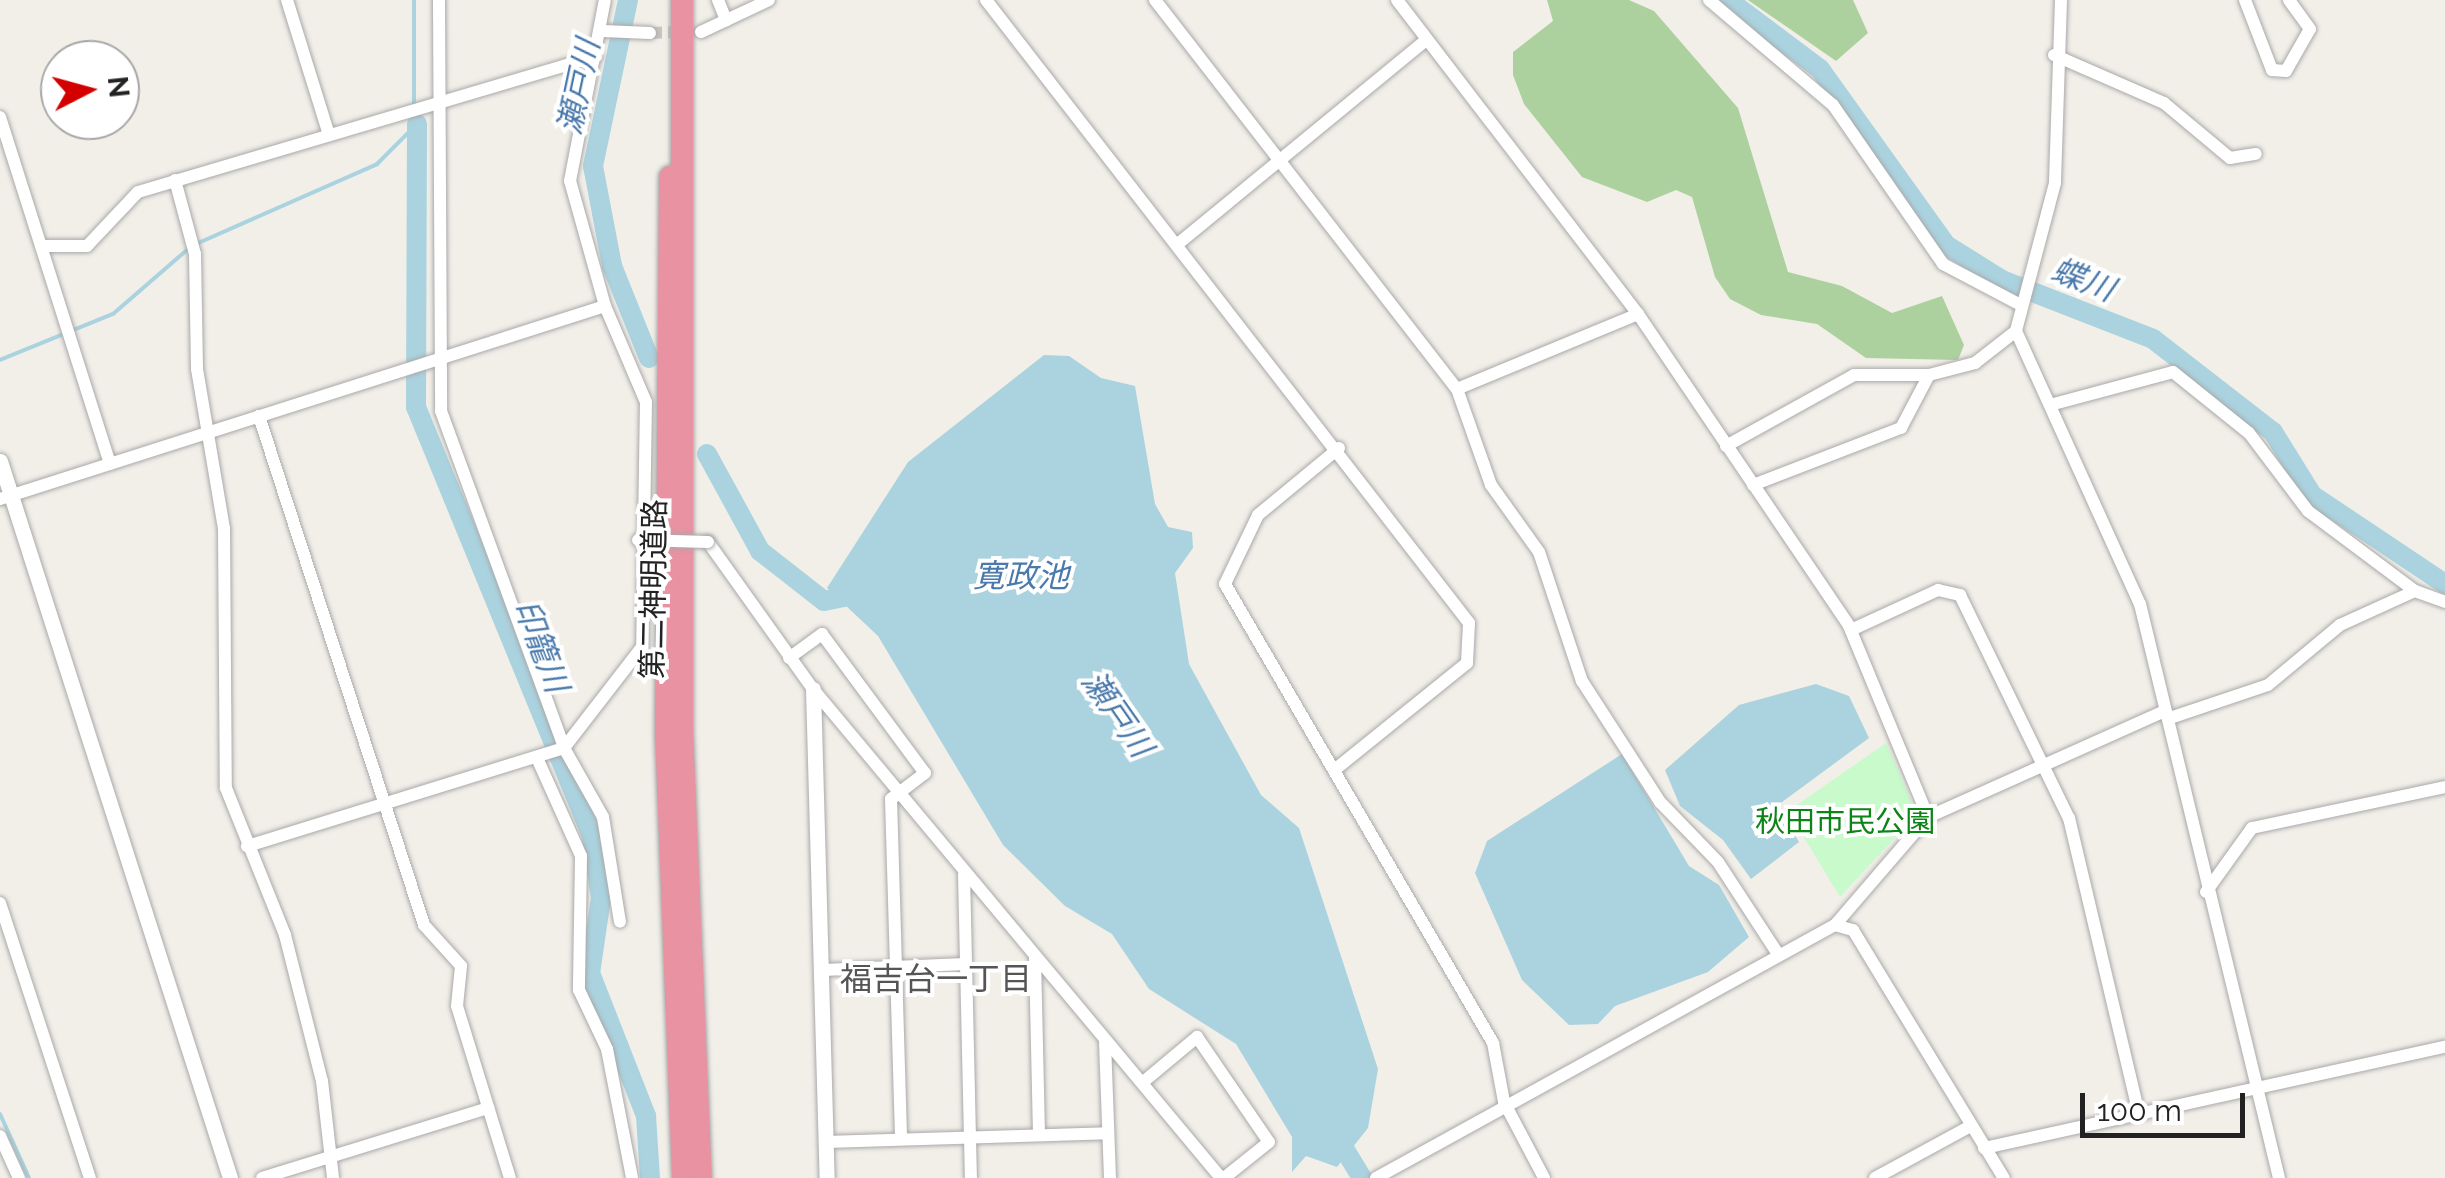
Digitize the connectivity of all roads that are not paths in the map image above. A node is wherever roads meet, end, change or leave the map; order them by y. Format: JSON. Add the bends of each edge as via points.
{"nodes":[{"id":1,"x":286,"y":0,"type":"edge"},
{"id":2,"x":440,"y":0,"type":"edge"},
{"id":3,"x":605,"y":0,"type":"edge"},
{"id":4,"x":666,"y":0,"type":"edge"},
{"id":5,"x":682,"y":0,"type":"edge"},
{"id":6,"x":718,"y":0,"type":"edge"},
{"id":7,"x":769,"y":0,"type":"edge"},
{"id":8,"x":986,"y":0,"type":"edge"},
{"id":9,"x":1155,"y":0,"type":"edge"},
{"id":10,"x":1397,"y":0,"type":"edge"},
{"id":11,"x":1709,"y":0,"type":"edge"},
{"id":12,"x":2061,"y":0,"type":"edge"},
{"id":13,"x":2245,"y":0,"type":"edge"},
{"id":14,"x":2289,"y":0,"type":"edge"},
{"id":15,"x":726,"y":20,"type":"junction"},
{"id":16,"x":603,"y":31,"type":"junction"},
{"id":17,"x":701,"y":32,"type":"tunnel mouth"},
{"id":18,"x":650,"y":34,"type":"tunnel mouth"},
{"id":19,"x":1426,"y":40,"type":"junction"},
{"id":20,"x":2054,"y":55,"type":"junction"},
{"id":21,"x":596,"y":56,"type":"junction"},
{"id":22,"x":441,"y":98,"type":"junction"},
{"id":23,"x":0,"y":117,"type":"edge"},
{"id":24,"x":328,"y":132,"type":"junction"},
{"id":25,"x":2256,"y":154,"type":"dead end"},
{"id":26,"x":1281,"y":161,"type":"junction"},
{"id":27,"x":176,"y":180,"type":"junction"},
{"id":28,"x":1178,"y":243,"type":"junction"},
{"id":29,"x":41,"y":246,"type":"junction"},
{"id":30,"x":2017,"y":303,"type":"junction"},
{"id":31,"x":605,"y":306,"type":"junction"},
{"id":32,"x":1638,"y":314,"type":"junction"},
{"id":33,"x":2016,"y":331,"type":"junction"},
{"id":34,"x":434,"y":360,"type":"junction"},
{"id":35,"x":1929,"y":375,"type":"junction"},
{"id":36,"x":1457,"y":389,"type":"junction"},
{"id":37,"x":2050,"y":404,"type":"junction"},
{"id":38,"x":259,"y":416,"type":"junction"},
{"id":39,"x":207,"y":432,"type":"junction"},
{"id":40,"x":1726,"y":446,"type":"junction"},
{"id":41,"x":1339,"y":448,"type":"junction"},
{"id":42,"x":0,"y":461,"type":"edge"},
{"id":43,"x":110,"y":464,"type":"junction"},
{"id":44,"x":1753,"y":486,"type":"junction"},
{"id":45,"x":6,"y":498,"type":"edge"},
{"id":46,"x":638,"y":540,"type":"junction"},
{"id":47,"x":2415,"y":591,"type":"junction"},
{"id":48,"x":2445,"y":602,"type":"edge"},
{"id":49,"x":1852,"y":630,"type":"junction"},
{"id":50,"x":789,"y":658,"type":"junction"},
{"id":51,"x":813,"y":689,"type":"junction"},
{"id":52,"x":2165,"y":711,"type":"junction"},
{"id":53,"x":564,"y":748,"type":"junction"},
{"id":54,"x":536,"y":758,"type":"junction"},
{"id":55,"x":2049,"y":763,"type":"junction"},
{"id":56,"x":1338,"y":767,"type":"junction"},
{"id":57,"x":2445,"y":786,"type":"edge"},
{"id":58,"x":899,"y":794,"type":"junction"},
{"id":59,"x":385,"y":806,"type":"junction"},
{"id":60,"x":1928,"y":817,"type":"junction"},
{"id":61,"x":247,"y":846,"type":"junction"},
{"id":62,"x":964,"y":874,"type":"junction"},
{"id":63,"x":2206,"y":892,"type":"junction"},
{"id":64,"x":0,"y":903,"type":"edge"},
{"id":65,"x":620,"y":922,"type":"dead end"},
{"id":66,"x":1835,"y":925,"type":"junction"},
{"id":67,"x":1778,"y":954,"type":"junction"},
{"id":68,"x":1034,"y":958,"type":"junction"},
{"id":69,"x":964,"y":964,"type":"junction"},
{"id":70,"x":896,"y":966,"type":"junction"},
{"id":71,"x":822,"y":970,"type":"junction"},
{"id":72,"x":1105,"y":1042,"type":"junction"},
{"id":73,"x":2445,"y":1047,"type":"edge"},
{"id":74,"x":1142,"y":1083,"type":"junction"},
{"id":75,"x":2258,"y":1088,"type":"junction"},
{"id":76,"x":1504,"y":1102,"type":"junction"},
{"id":77,"x":488,"y":1108,"type":"junction"},
{"id":78,"x":2139,"y":1114,"type":"junction"},
{"id":79,"x":1969,"y":1127,"type":"junction"},
{"id":80,"x":1108,"y":1132,"type":"junction"},
{"id":81,"x":1039,"y":1134,"type":"junction"},
{"id":82,"x":0,"y":1136,"type":"edge"},
{"id":83,"x":968,"y":1136,"type":"junction"},
{"id":84,"x":901,"y":1139,"type":"junction"},
{"id":85,"x":826,"y":1142,"type":"junction"},
{"id":86,"x":1984,"y":1148,"type":"junction"},
{"id":87,"x":331,"y":1158,"type":"junction"},
{"id":88,"x":1382,"y":1176,"type":"edge"},
{"id":89,"x":19,"y":1178,"type":"edge"},
{"id":90,"x":90,"y":1178,"type":"edge"},
{"id":91,"x":230,"y":1178,"type":"edge"},
{"id":92,"x":262,"y":1178,"type":"edge"},
{"id":93,"x":333,"y":1178,"type":"edge"},
{"id":94,"x":510,"y":1178,"type":"edge"},
{"id":95,"x":632,"y":1178,"type":"edge"},
{"id":96,"x":683,"y":1178,"type":"edge"},
{"id":97,"x":701,"y":1178,"type":"edge"},
{"id":98,"x":827,"y":1178,"type":"edge"},
{"id":99,"x":971,"y":1178,"type":"edge"},
{"id":100,"x":1110,"y":1178,"type":"edge"},
{"id":101,"x":1222,"y":1178,"type":"edge"},
{"id":102,"x":1544,"y":1178,"type":"edge"},
{"id":103,"x":1875,"y":1178,"type":"edge"},
{"id":104,"x":2004,"y":1178,"type":"edge"},
{"id":105,"x":2279,"y":1178,"type":"edge"}],
"edges":[{"from":1,"to":24,"type":"street"},
{"from":2,"to":22,"type":"street"},
{"from":3,"to":16,"type":"street"},
{"from":4,"to":96,"type":"highway","name":"第二神明道路","via":[[666,732]]},
{"from":5,"to":97,"type":"highway","name":"第二神明道路","via":[[682,732]]},
{"from":6,"to":15,"type":"street"},
{"from":7,"to":15,"type":"street"},
{"from":8,"to":28,"type":"street"},
{"from":9,"to":26,"type":"street"},
{"from":10,"to":19,"type":"street"},
{"from":11,"to":30,"type":"street","via":[[1833,105],[1943,264]]},
{"from":12,"to":20,"type":"street"},
{"from":13,"to":14,"type":"street","via":[[2272,70],[2286,71],[2310,28]]},
{"from":15,"to":17,"type":"street"},
{"from":16,"to":18,"type":"street"},
{"from":16,"to":21,"type":"street"},
{"from":19,"to":26,"type":"street"},
{"from":19,"to":32,"type":"street"},
{"from":20,"to":25,"type":"street","via":[[2164,103],[2230,158]]},
{"from":20,"to":30,"type":"street","via":[[2055,183]]},
{"from":21,"to":22,"type":"street"},
{"from":21,"to":31,"type":"street","via":[[570,200]]},
{"from":22,"to":24,"type":"street"},
{"from":22,"to":34,"type":"street"},
{"from":23,"to":29,"type":"street"},
{"from":24,"to":27,"type":"street"},
{"from":26,"to":28,"type":"street"},
{"from":26,"to":36,"type":"street"},
{"from":27,"to":29,"type":"street","via":[[138,192],[87,246]]},
{"from":27,"to":39,"type":"street","via":[[196,254]]},
{"from":28,"to":41,"type":"street"},
{"from":29,"to":43,"type":"street"},
{"from":30,"to":33,"type":"street"},
{"from":31,"to":34,"type":"street"},
{"from":31,"to":46,"type":"street","via":[[646,402]]},
{"from":32,"to":36,"type":"street"},
{"from":32,"to":40,"type":"street"},
{"from":33,"to":35,"type":"street","via":[[1975,363]]},
{"from":33,"to":37,"type":"street"},
{"from":34,"to":38,"type":"street"},
{"from":34,"to":53,"type":"street","via":[[440,411]]},
{"from":35,"to":40,"type":"street","via":[[1854,375]]},
{"from":35,"to":44,"type":"street","via":[[1901,428]]},
{"from":36,"to":67,"type":"street","via":[[1491,485],[1539,552],[1582,682],[1660,802],[1718,862]]},
{"from":37,"to":47,"type":"street","via":[[2173,372],[2249,433],[2308,511]]},
{"from":37,"to":52,"type":"street","via":[[2128,566]]},
{"from":38,"to":39,"type":"street"},
{"from":38,"to":59,"type":"street"},
{"from":39,"to":43,"type":"street"},
{"from":39,"to":61,"type":"street","via":[[224,529],[226,788]]},
{"from":40,"to":44,"type":"street"},
{"from":41,"to":56,"type":"street","via":[[1258,515],[1224,584]]},
{"from":41,"to":56,"type":"street","via":[[1469,623],[1473,652]]},
{"from":42,"to":45,"type":"street"},
{"from":43,"to":45,"type":"street"},
{"from":44,"to":49,"type":"street"},
{"from":45,"to":91,"type":"street"},
{"from":46,"to":50,"type":"street","bridge":true,"via":[[708,542]]},
{"from":46,"to":53,"type":"street","via":[[642,646]]},
{"from":47,"to":48,"type":"street"},
{"from":47,"to":52,"type":"street","via":[[2340,625],[2285,676],[2170,718]]},
{"from":49,"to":55,"type":"street","via":[[1938,590],[1960,595]]},
{"from":49,"to":60,"type":"street"},
{"from":50,"to":51,"type":"street"},
{"from":50,"to":58,"type":"street","via":[[822,634],[925,773]]},
{"from":51,"to":58,"type":"street"},
{"from":51,"to":71,"type":"street"},
{"from":52,"to":55,"type":"street"},
{"from":52,"to":63,"type":"street"},
{"from":53,"to":54,"type":"street"},
{"from":53,"to":65,"type":"street","via":[[604,818]]},
{"from":54,"to":59,"type":"street"},
{"from":54,"to":95,"type":"street","via":[[574,824],[587,912],[579,990],[607,1049]]},
{"from":55,"to":60,"type":"street"},
{"from":55,"to":78,"type":"street","via":[[2098,924]]},
{"from":56,"to":76,"type":"street","via":[[1493,1043]]},
{"from":57,"to":63,"type":"street","via":[[2252,828]]},
{"from":58,"to":62,"type":"street"},
{"from":58,"to":70,"type":"street","via":[[891,799]]},
{"from":59,"to":61,"type":"street"},
{"from":59,"to":77,"type":"street","via":[[424,924],[460,966],[457,1006]]},
{"from":60,"to":66,"type":"street"},
{"from":61,"to":87,"type":"street","via":[[285,936]]},
{"from":62,"to":68,"type":"street"},
{"from":62,"to":69,"type":"street"},
{"from":63,"to":75,"type":"street"},
{"from":64,"to":90,"type":"street"},
{"from":66,"to":67,"type":"street"},
{"from":66,"to":79,"type":"street","via":[[1853,930]]},
{"from":67,"to":76,"type":"street"},
{"from":68,"to":72,"type":"street"},
{"from":68,"to":81,"type":"street"},
{"from":69,"to":70,"type":"street"},
{"from":69,"to":83,"type":"street"},
{"from":70,"to":71,"type":"street"},
{"from":70,"to":84,"type":"street"},
{"from":71,"to":85,"type":"street"},
{"from":72,"to":74,"type":"street"},
{"from":72,"to":80,"type":"street"},
{"from":73,"to":75,"type":"street"},
{"from":74,"to":101,"type":"street"},
{"from":74,"to":101,"type":"street","via":[[1197,1037],[1269,1142]]},
{"from":75,"to":78,"type":"street"},
{"from":75,"to":105,"type":"street"},
{"from":76,"to":88,"type":"street"},
{"from":76,"to":102,"type":"street"},
{"from":77,"to":87,"type":"street"},
{"from":77,"to":94,"type":"street"},
{"from":78,"to":86,"type":"street"},
{"from":79,"to":86,"type":"street"},
{"from":79,"to":103,"type":"street"},
{"from":80,"to":81,"type":"street"},
{"from":80,"to":100,"type":"street"},
{"from":81,"to":83,"type":"street"},
{"from":82,"to":89,"type":"street"},
{"from":83,"to":84,"type":"street"},
{"from":83,"to":99,"type":"street"},
{"from":84,"to":85,"type":"street"},
{"from":85,"to":98,"type":"street"},
{"from":86,"to":104,"type":"street"},
{"from":87,"to":92,"type":"street"},
{"from":87,"to":93,"type":"street"}]}
